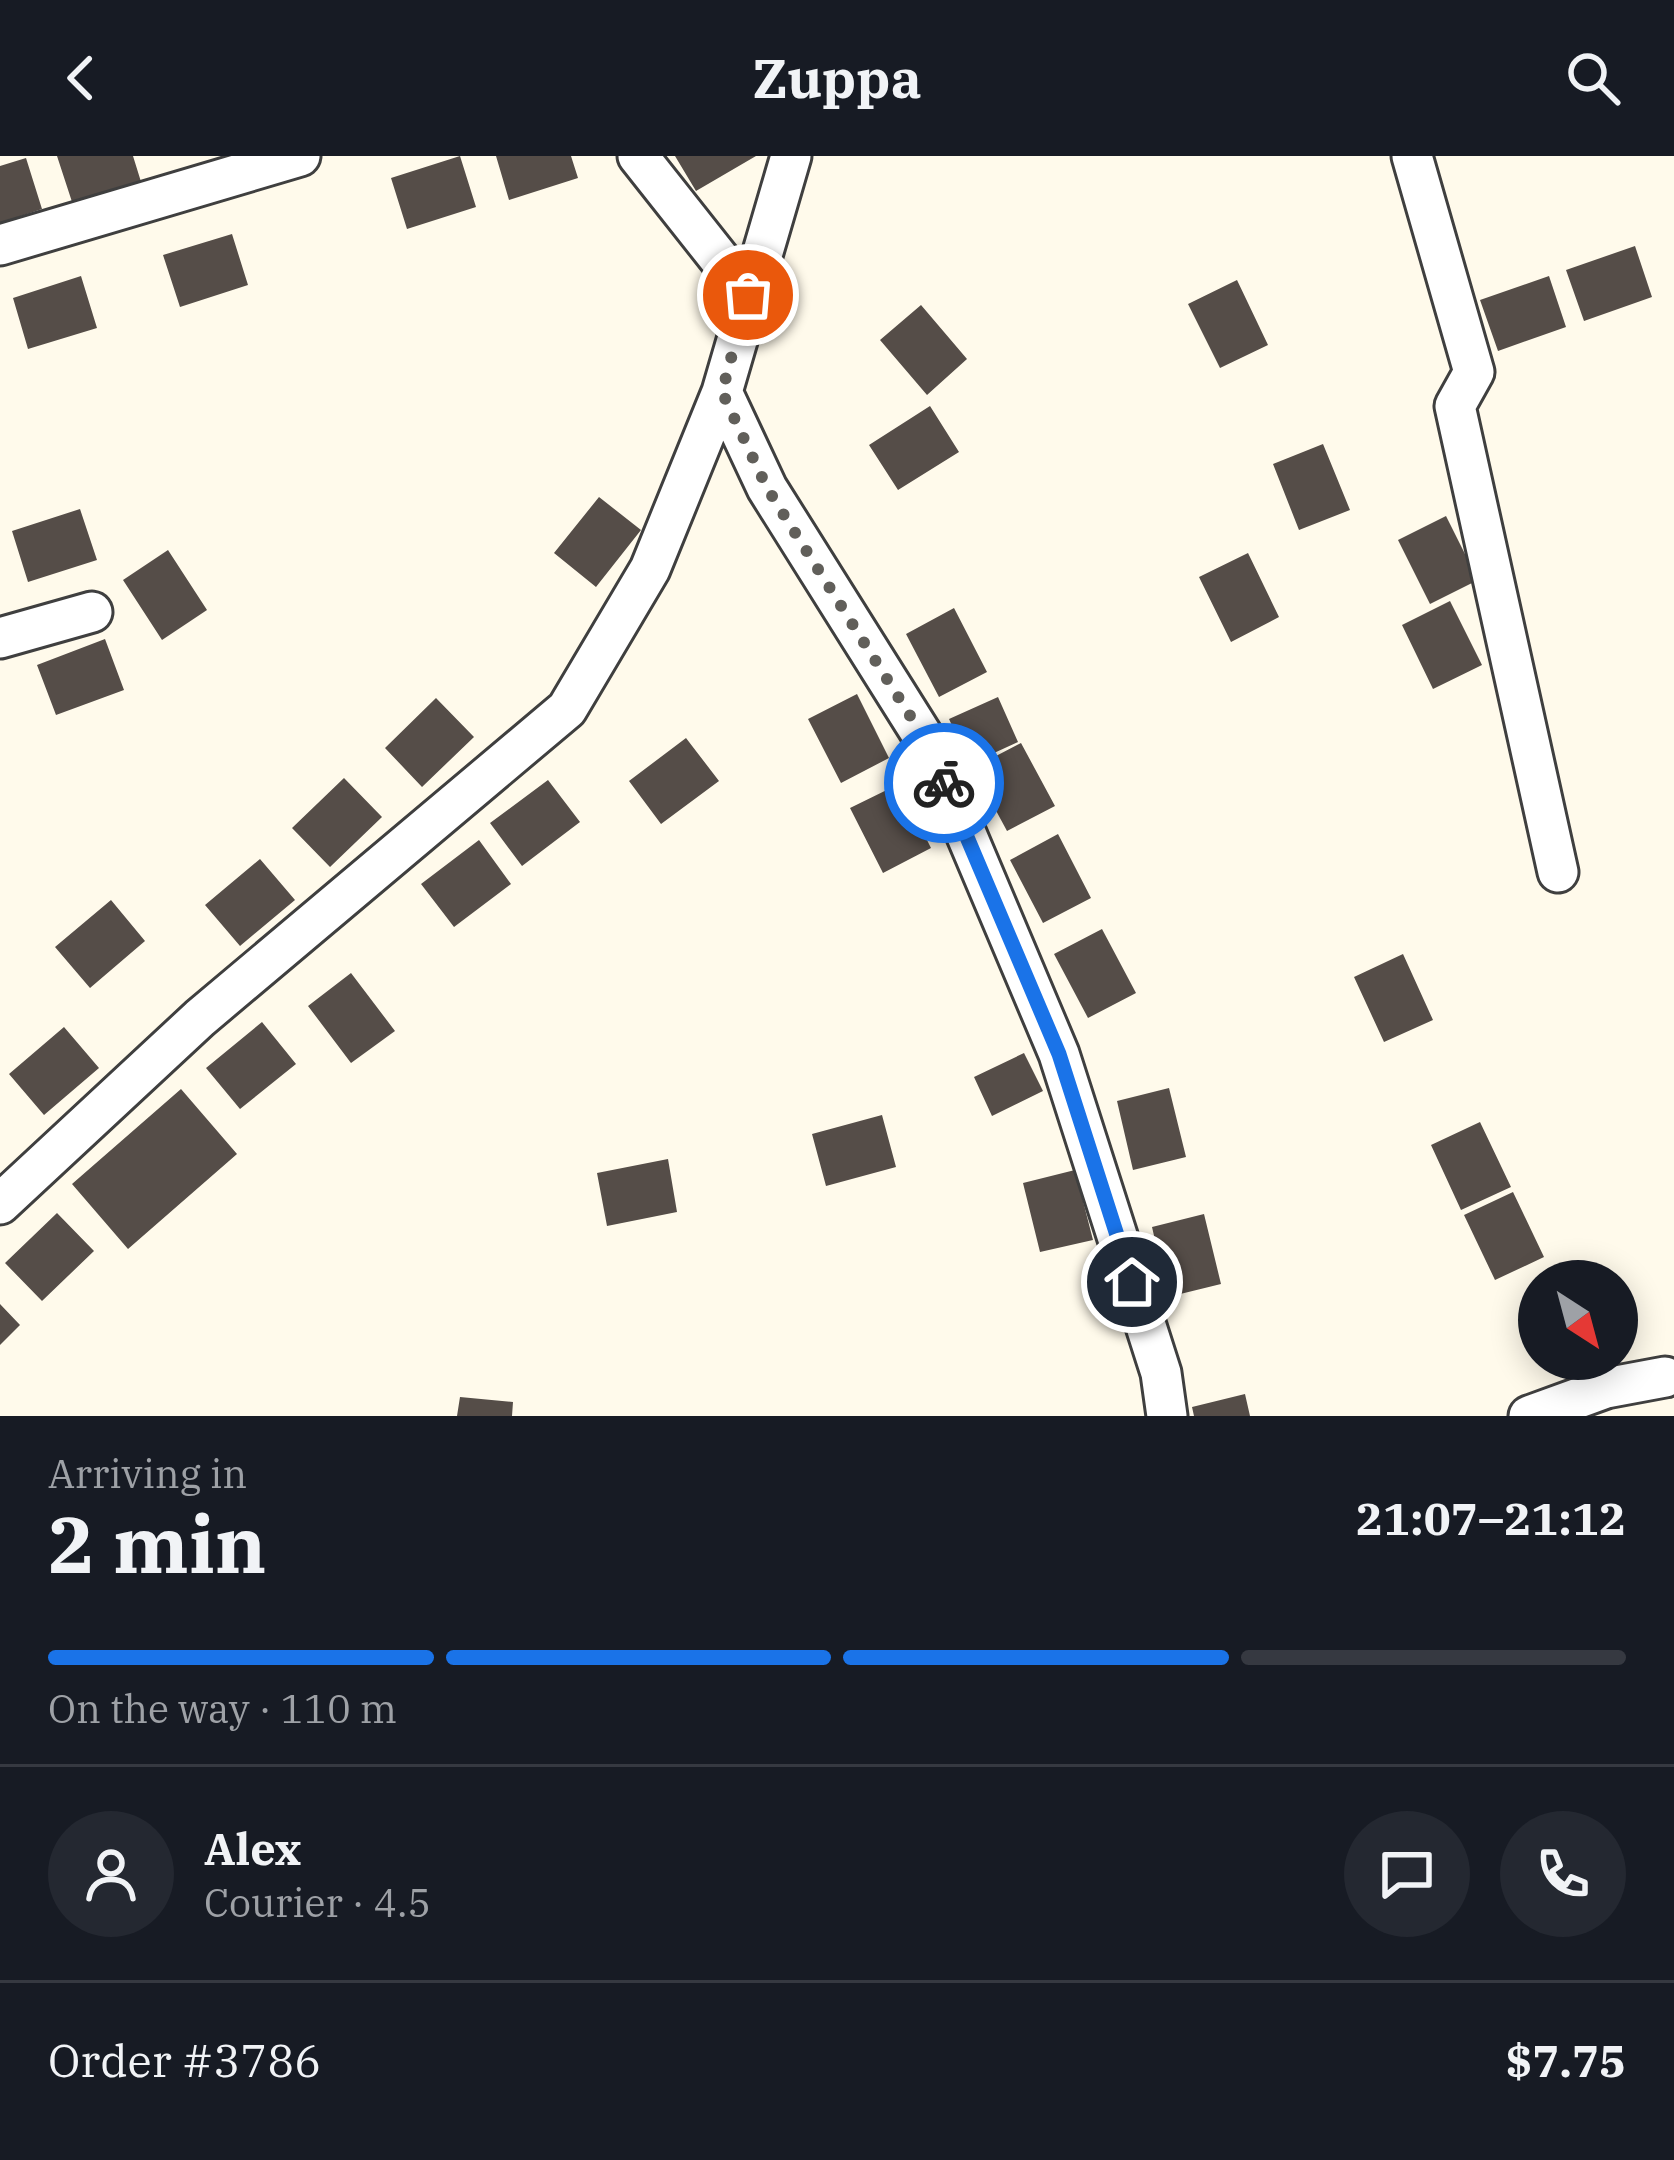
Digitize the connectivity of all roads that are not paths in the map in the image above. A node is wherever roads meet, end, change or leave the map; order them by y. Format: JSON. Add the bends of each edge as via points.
{"nodes":[{"id":1,"x":300,"y":156,"type":"edge"},
{"id":2,"x":638,"y":156,"type":"edge"},
{"id":3,"x":791,"y":156,"type":"edge"},
{"id":4,"x":1412,"y":156,"type":"edge"},
{"id":5,"x":0,"y":244,"type":"edge"},
{"id":6,"x":748,"y":295,"type":"junction"},
{"id":7,"x":722,"y":392,"type":"junction"},
{"id":8,"x":92,"y":612,"type":"dead end"},
{"id":9,"x":0,"y":638,"type":"edge"},
{"id":10,"x":1558,"y":872,"type":"dead end"},
{"id":11,"x":0,"y":1204,"type":"edge"},
{"id":12,"x":1665,"y":1378,"type":"dead end"},
{"id":13,"x":1166,"y":1416,"type":"edge"},
{"id":14,"x":1529,"y":1416,"type":"edge"}],
"edges":[{"from":1,"to":5,"type":"street"},
{"from":2,"to":6,"type":"street"},
{"from":3,"to":6,"type":"street"},
{"from":4,"to":10,"type":"street","via":[[1474,372],[1455,406]]},
{"from":6,"to":7,"type":"street"},
{"from":7,"to":11,"type":"street","via":[[650,569],[567,709],[200,1018]]},
{"from":7,"to":13,"type":"street","via":[[767,488],[929,746],[1059,1054],[1161,1373]]},
{"from":8,"to":9,"type":"street"},
{"from":12,"to":14,"type":"street","via":[[1606,1388]]}]}
